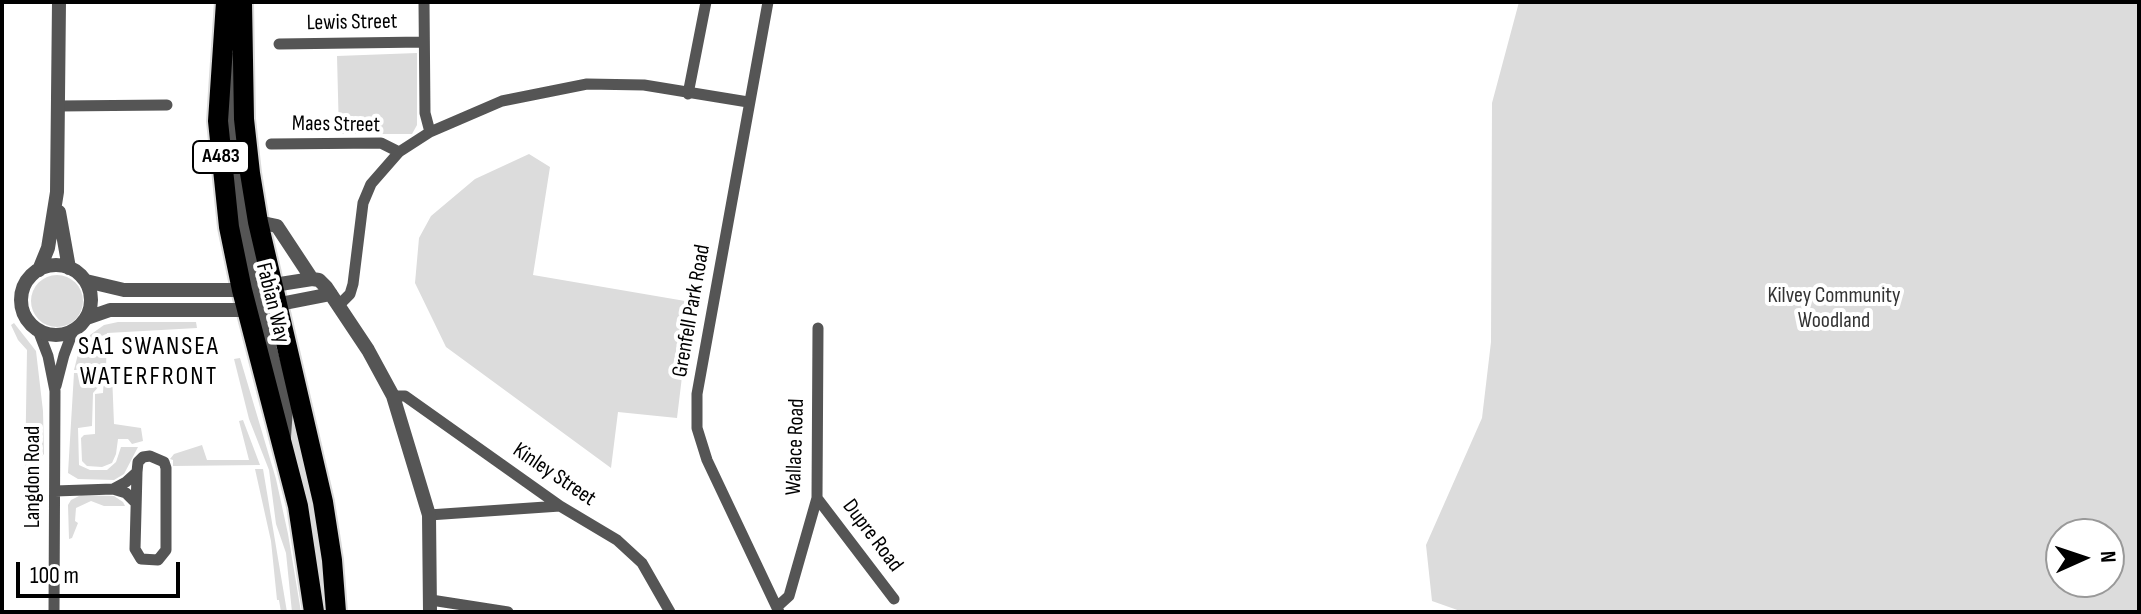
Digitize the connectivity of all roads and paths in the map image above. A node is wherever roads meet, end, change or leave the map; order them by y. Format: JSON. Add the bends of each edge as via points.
{"nodes":[{"id":1,"x":59,"y":2,"type":"edge"},
{"id":2,"x":226,"y":2,"type":"edge"},
{"id":3,"x":424,"y":2,"type":"edge"},
{"id":4,"x":706,"y":2,"type":"edge"},
{"id":5,"x":768,"y":2,"type":"edge"},
{"id":6,"x":242,"y":10,"type":"edge"},
{"id":7,"x":424,"y":42,"type":"junction"},
{"id":8,"x":279,"y":44,"type":"dead end"},
{"id":9,"x":688,"y":94,"type":"junction"},
{"id":10,"x":748,"y":102,"type":"junction"},
{"id":11,"x":167,"y":105,"type":"dead end"},
{"id":12,"x":59,"y":106,"type":"junction"},
{"id":13,"x":430,"y":132,"type":"junction"},
{"id":14,"x":271,"y":144,"type":"dead end"},
{"id":15,"x":399,"y":152,"type":"junction"},
{"id":16,"x":57,"y":192,"type":"junction"},
{"id":17,"x":258,"y":222,"type":"junction"},
{"id":18,"x":69,"y":268,"type":"junction"},
{"id":19,"x":39,"y":270,"type":"junction"},
{"id":20,"x":312,"y":279,"type":"junction"},
{"id":21,"x":86,"y":281,"type":"junction"},
{"id":22,"x":260,"y":297,"type":"junction"},
{"id":23,"x":335,"y":299,"type":"junction"},
{"id":24,"x":87,"y":318,"type":"junction"},
{"id":25,"x":818,"y":328,"type":"dead end"},
{"id":26,"x":38,"y":330,"type":"junction"},
{"id":27,"x":73,"y":331,"type":"junction"},
{"id":28,"x":55,"y":391,"type":"junction"},
{"id":29,"x":393,"y":396,"type":"junction"},
{"id":30,"x":137,"y":472,"type":"junction"},
{"id":31,"x":113,"y":489,"type":"junction"},
{"id":32,"x":55,"y":491,"type":"junction"},
{"id":33,"x":817,"y":498,"type":"junction"},
{"id":34,"x":136,"y":503,"type":"junction"},
{"id":35,"x":560,"y":506,"type":"junction"},
{"id":36,"x":429,"y":515,"type":"junction"},
{"id":37,"x":894,"y":599,"type":"dead end"},
{"id":38,"x":431,"y":606,"type":"edge"},
{"id":39,"x":779,"y":609,"type":"edge"},
{"id":40,"x":54,"y":612,"type":"edge"},
{"id":41,"x":314,"y":612,"type":"edge"},
{"id":42,"x":336,"y":612,"type":"edge"},
{"id":43,"x":508,"y":612,"type":"edge"},
{"id":44,"x":670,"y":612,"type":"edge"}],
"edges":[{"from":1,"to":12,"type":"street"},
{"from":2,"to":22,"type":"highway","name":"Fabian Way","number":"A483","via":[[218,121],[229,227]]},
{"from":3,"to":7,"type":"street"},
{"from":4,"to":9,"type":"street"},
{"from":5,"to":10,"type":"street","name":"Grenfell Park Road"},
{"from":6,"to":17,"type":"highway","name":"Fabian Way","number":"A483","via":[[244,119]]},
{"from":6,"to":22,"type":"street","via":[[232,112],[239,194]]},
{"from":7,"to":8,"type":"street","name":"Lewis Street"},
{"from":7,"to":13,"type":"street"},
{"from":9,"to":10,"type":"street"},
{"from":9,"to":13,"type":"street","via":[[644,85],[587,84],[502,101]]},
{"from":10,"to":39,"type":"street","name":"Grenfell Park Road","via":[[697,394],[697,428],[707,460]]},
{"from":11,"to":12,"type":"street"},
{"from":12,"to":16,"type":"street"},
{"from":13,"to":15,"type":"street"},
{"from":14,"to":15,"type":"street","name":"Maes Street","via":[[381,143]]},
{"from":15,"to":23,"type":"street","via":[[367,193],[350,294]]},
{"from":16,"to":18,"type":"street"},
{"from":16,"to":19,"type":"street"},
{"from":17,"to":20,"type":"street","via":[[277,226]]},
{"from":17,"to":22,"type":"highway","name":"Fabian Way","number":"A483"},
{"from":18,"to":19,"type":"street"},
{"from":18,"to":21,"type":"street"},
{"from":19,"to":26,"type":"street","via":[[22,295],[24,312]]},
{"from":20,"to":22,"type":"street"},
{"from":20,"to":23,"type":"street"},
{"from":21,"to":22,"type":"street","via":[[124,290]]},
{"from":21,"to":24,"type":"street","via":[[91,299]]},
{"from":22,"to":23,"type":"street"},
{"from":22,"to":24,"type":"street","via":[[110,310]]},
{"from":22,"to":41,"type":"highway","name":"Fabian Way","number":"A483"},
{"from":22,"to":42,"type":"highway","name":"Fabian Way","number":"A483","via":[[305,417],[323,502]]},
{"from":23,"to":29,"type":"street"},
{"from":24,"to":27,"type":"street"},
{"from":25,"to":33,"type":"street","name":"Wallace Road"},
{"from":26,"to":27,"type":"street","via":[[56,335]]},
{"from":26,"to":28,"type":"street","name":"Langdon Road"},
{"from":27,"to":28,"type":"street","name":"Langdon Road"},
{"from":28,"to":32,"type":"street","name":"Langdon Road"},
{"from":29,"to":35,"type":"street","name":"Kinley Street","via":[[405,396]]},
{"from":29,"to":36,"type":"street"},
{"from":30,"to":31,"type":"street"},
{"from":30,"to":34,"type":"street"},
{"from":30,"to":34,"type":"street","via":[[138,462],[150,456],[166,468],[166,550],[158,560],[137,555]]},
{"from":31,"to":32,"type":"street"},
{"from":31,"to":34,"type":"street"},
{"from":32,"to":40,"type":"street","name":"Langdon Road"},
{"from":33,"to":37,"type":"street","name":"Dupre Road"},
{"from":33,"to":39,"type":"street","name":"Wallace Road","via":[[789,596]]},
{"from":35,"to":36,"type":"street"},
{"from":35,"to":44,"type":"street","name":"Kinley Street","via":[[617,540],[642,563]]},
{"from":36,"to":38,"type":"street"},
{"from":38,"to":43,"type":"street"}]}
